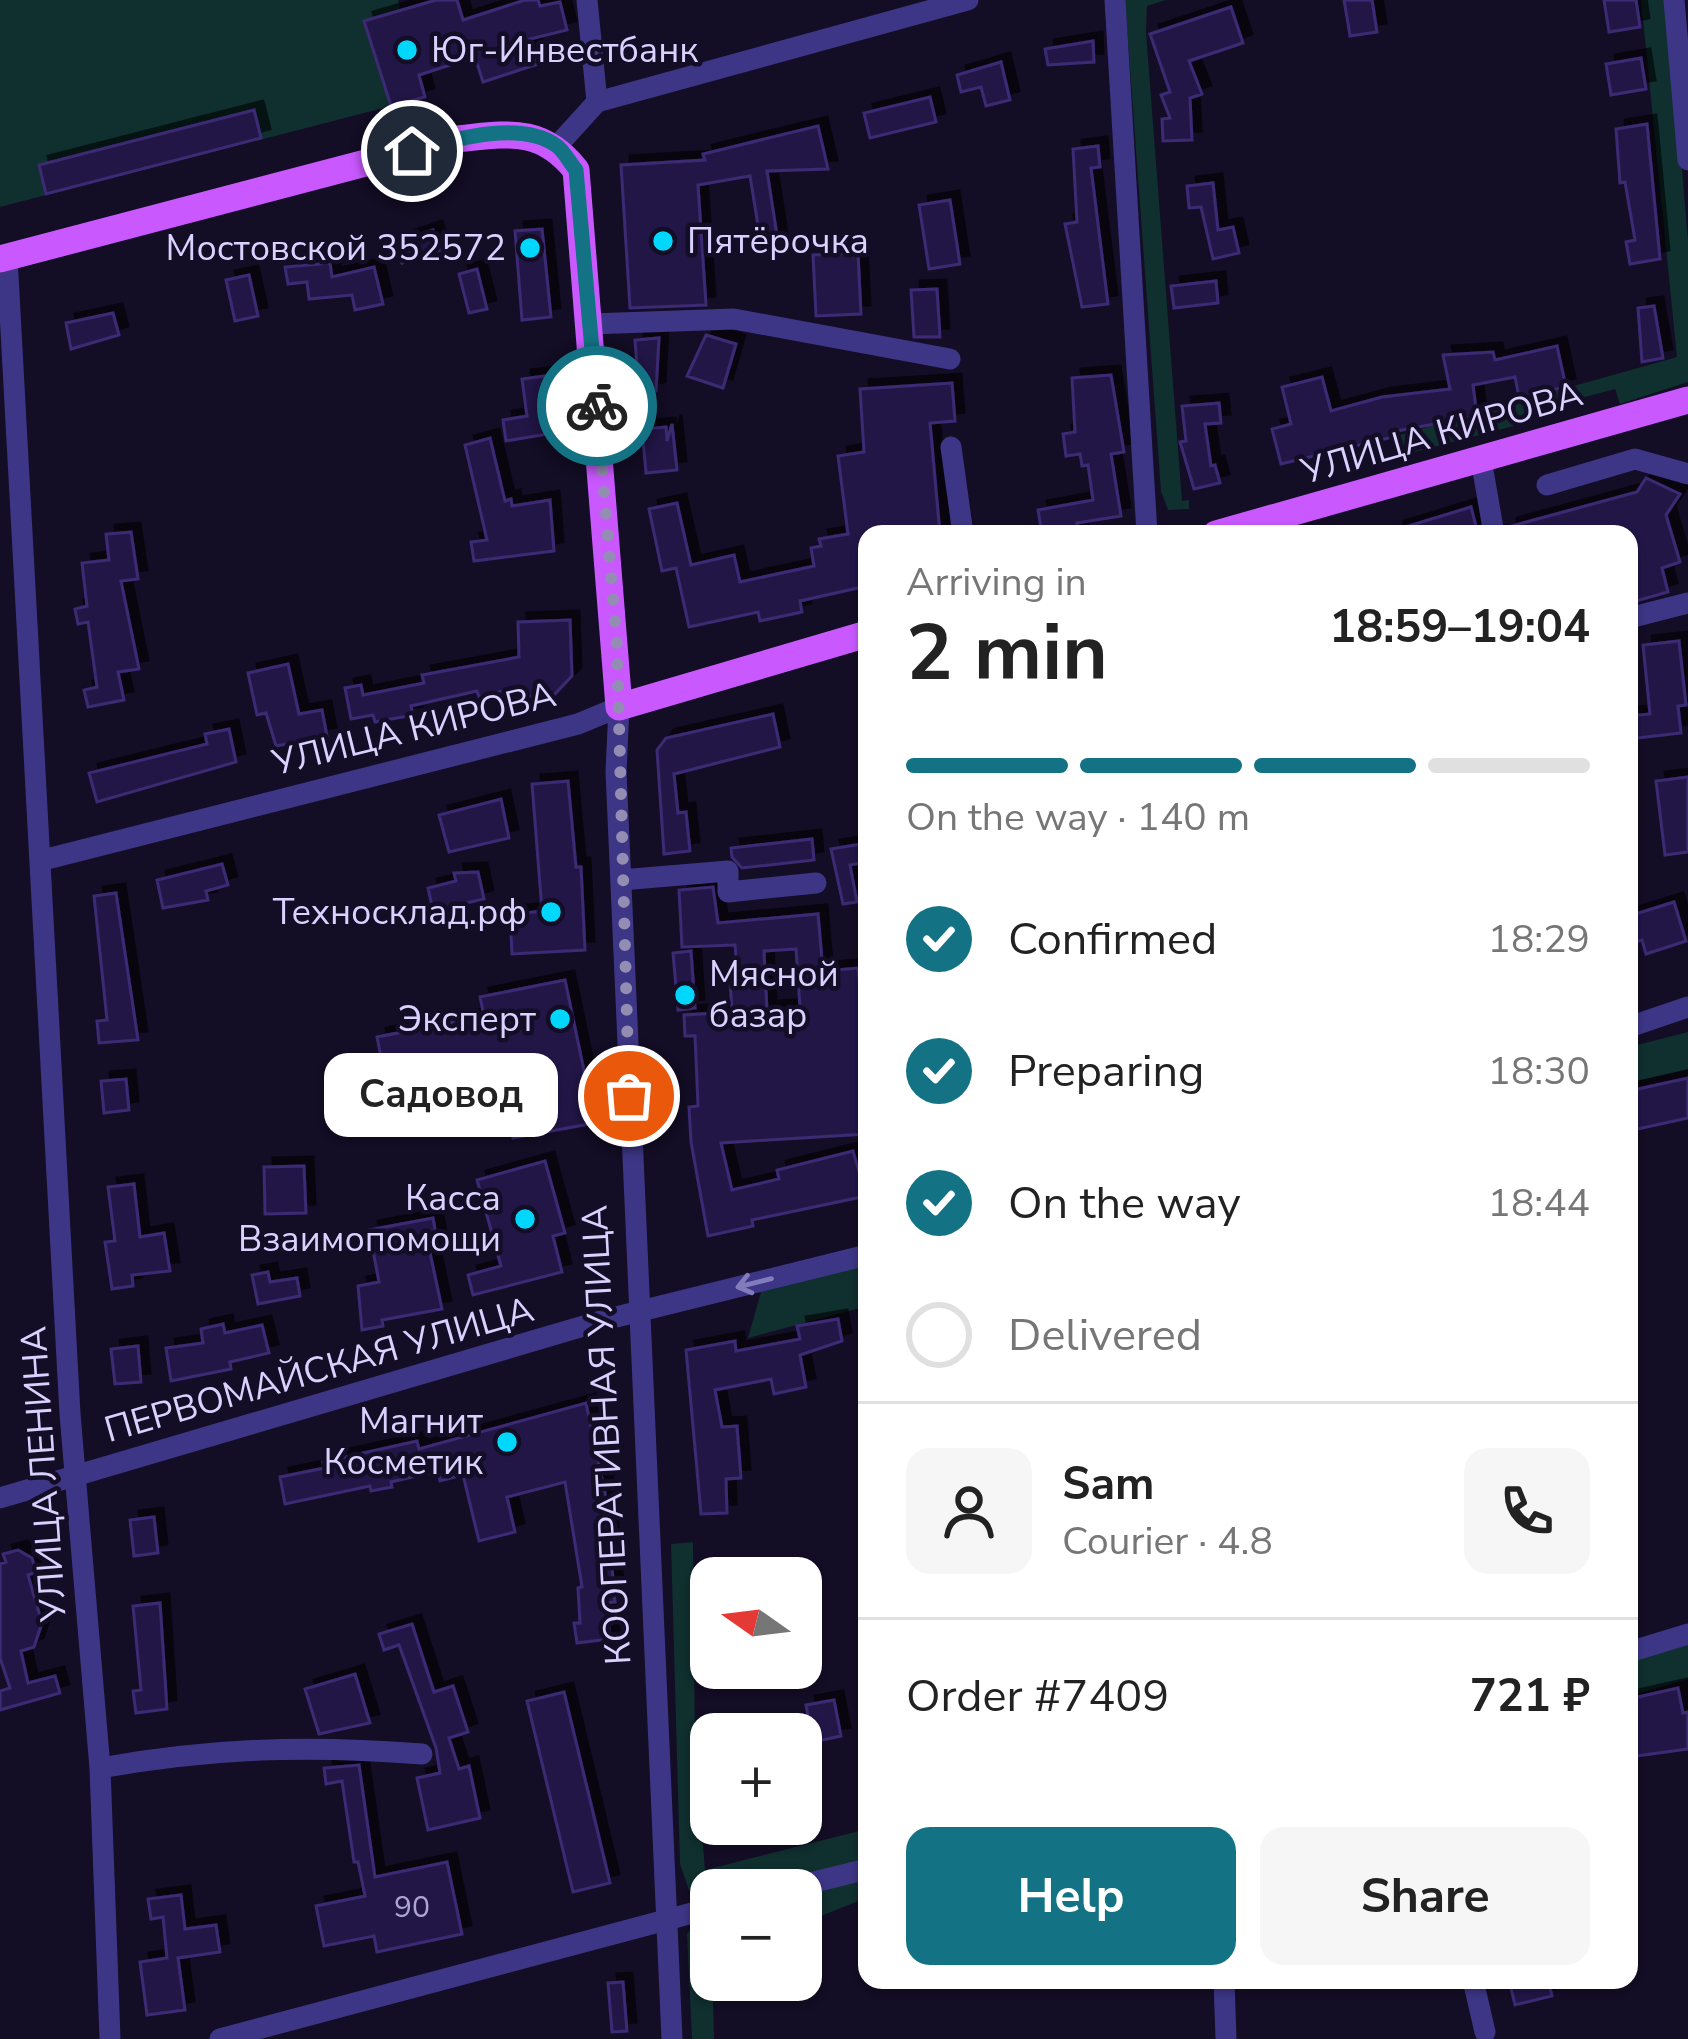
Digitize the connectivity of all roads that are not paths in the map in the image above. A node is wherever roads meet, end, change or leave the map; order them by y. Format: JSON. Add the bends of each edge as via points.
{"nodes":[{"id":1,"x":587,"y":0,"type":"edge"},
{"id":2,"x":968,"y":0,"type":"edge"},
{"id":3,"x":1115,"y":0,"type":"edge"},
{"id":4,"x":1674,"y":0,"type":"edge"},
{"id":5,"x":597,"y":102,"type":"junction"},
{"id":6,"x":557,"y":146,"type":"junction"},
{"id":7,"x":1688,"y":160,"type":"edge"},
{"id":8,"x":4,"y":258,"type":"edge"},
{"id":9,"x":590,"y":324,"type":"junction"},
{"id":10,"x":950,"y":359,"type":"dead end"},
{"id":11,"x":1688,"y":400,"type":"edge"},
{"id":12,"x":952,"y":447,"type":"dead end"},
{"id":13,"x":1481,"y":459,"type":"junction"},
{"id":14,"x":1688,"y":474,"type":"edge"},
{"id":15,"x":1547,"y":485,"type":"dead end"},
{"id":16,"x":962,"y":525,"type":"edge"},
{"id":17,"x":1146,"y":525,"type":"edge"},
{"id":18,"x":1278,"y":525,"type":"edge"},
{"id":19,"x":1492,"y":525,"type":"edge"},
{"id":20,"x":1688,"y":603,"type":"edge"},
{"id":21,"x":1638,"y":616,"type":"edge"},
{"id":22,"x":858,"y":637,"type":"edge"},
{"id":23,"x":620,"y":707,"type":"junction"},
{"id":24,"x":43,"y":860,"type":"junction"},
{"id":25,"x":621,"y":880,"type":"junction"},
{"id":26,"x":816,"y":883,"type":"dead end"},
{"id":27,"x":1688,"y":1007,"type":"edge"},
{"id":28,"x":1638,"y":1024,"type":"edge"},
{"id":29,"x":858,"y":1257,"type":"edge"},
{"id":30,"x":638,"y":1312,"type":"junction"},
{"id":31,"x":75,"y":1476,"type":"junction"},
{"id":32,"x":0,"y":1498,"type":"edge"},
{"id":33,"x":1688,"y":1634,"type":"edge"},
{"id":34,"x":1638,"y":1649,"type":"edge"},
{"id":35,"x":422,"y":1754,"type":"dead end"},
{"id":36,"x":100,"y":1768,"type":"junction"},
{"id":37,"x":858,"y":1871,"type":"edge"},
{"id":38,"x":822,"y":1880,"type":"edge"},
{"id":39,"x":690,"y":1913,"type":"edge"},
{"id":40,"x":667,"y":1918,"type":"junction"},
{"id":41,"x":1225,"y":1989,"type":"edge"},
{"id":42,"x":1475,"y":1989,"type":"edge"},
{"id":43,"x":1485,"y":2032,"type":"dead end"},
{"id":44,"x":110,"y":2039,"type":"edge"},
{"id":45,"x":220,"y":2039,"type":"edge"},
{"id":46,"x":673,"y":2039,"type":"edge"},
{"id":47,"x":1226,"y":2039,"type":"edge"}],
"edges":[{"from":1,"to":5,"type":"street"},
{"from":2,"to":5,"type":"street"},
{"from":3,"to":17,"type":"street"},
{"from":4,"to":7,"type":"street"},
{"from":5,"to":6,"type":"street"},
{"from":6,"to":8,"type":"main road","via":[[530,136],[457,139]]},
{"from":6,"to":9,"type":"main road","name":"КООПЕРАТИВНАЯ УЛИЦА","via":[[576,170]]},
{"from":8,"to":24,"type":"street","name":"УЛИЦА ЛЕНИНА"},
{"from":9,"to":10,"type":"street","via":[[734,319]]},
{"from":9,"to":23,"type":"main road","name":"КООПЕРАТИВНАЯ УЛИЦА"},
{"from":11,"to":13,"type":"main road","name":"УЛИЦА КИРОВА"},
{"from":12,"to":16,"type":"street"},
{"from":13,"to":18,"type":"main road","name":"УЛИЦА КИРОВА"},
{"from":13,"to":19,"type":"street"},
{"from":14,"to":15,"type":"street","via":[[1635,459]]},
{"from":20,"to":21,"type":"street"},
{"from":22,"to":23,"type":"main road","name":"УЛИЦА КИРОВА"},
{"from":23,"to":24,"type":"street","name":"УЛИЦА КИРОВА"},
{"from":23,"to":25,"type":"street","name":"КООПЕРАТИВНАЯ УЛИЦА"},
{"from":24,"to":31,"type":"street","name":"УЛИЦА ЛЕНИНА"},
{"from":25,"to":26,"type":"street","via":[[728,872],[728,892]]},
{"from":25,"to":30,"type":"street","name":"КООПЕРАТИВНАЯ УЛИЦА"},
{"from":27,"to":28,"type":"street"},
{"from":29,"to":30,"type":"street","name":"ПЕРВОМАЙСКАЯ УЛИЦА","one_way":true},
{"from":30,"to":31,"type":"street","name":"ПЕРВОМАЙСКАЯ УЛИЦА"},
{"from":30,"to":40,"type":"street","name":"КООПЕРАТИВНАЯ УЛИЦА"},
{"from":31,"to":32,"type":"street","name":"ПЕРВОМАЙСКАЯ УЛИЦА"},
{"from":31,"to":36,"type":"street","name":"УЛИЦА ЛЕНИНА"},
{"from":33,"to":34,"type":"street"},
{"from":35,"to":36,"type":"street","via":[[301,1745]]},
{"from":36,"to":44,"type":"street","name":"УЛИЦА ЛЕНИНА"},
{"from":37,"to":38,"type":"street"},
{"from":39,"to":40,"type":"street"},
{"from":40,"to":45,"type":"street"},
{"from":40,"to":46,"type":"street","name":"КООПЕРАТИВНАЯ УЛИЦА"},
{"from":41,"to":47,"type":"street"},
{"from":42,"to":43,"type":"street"}]}
